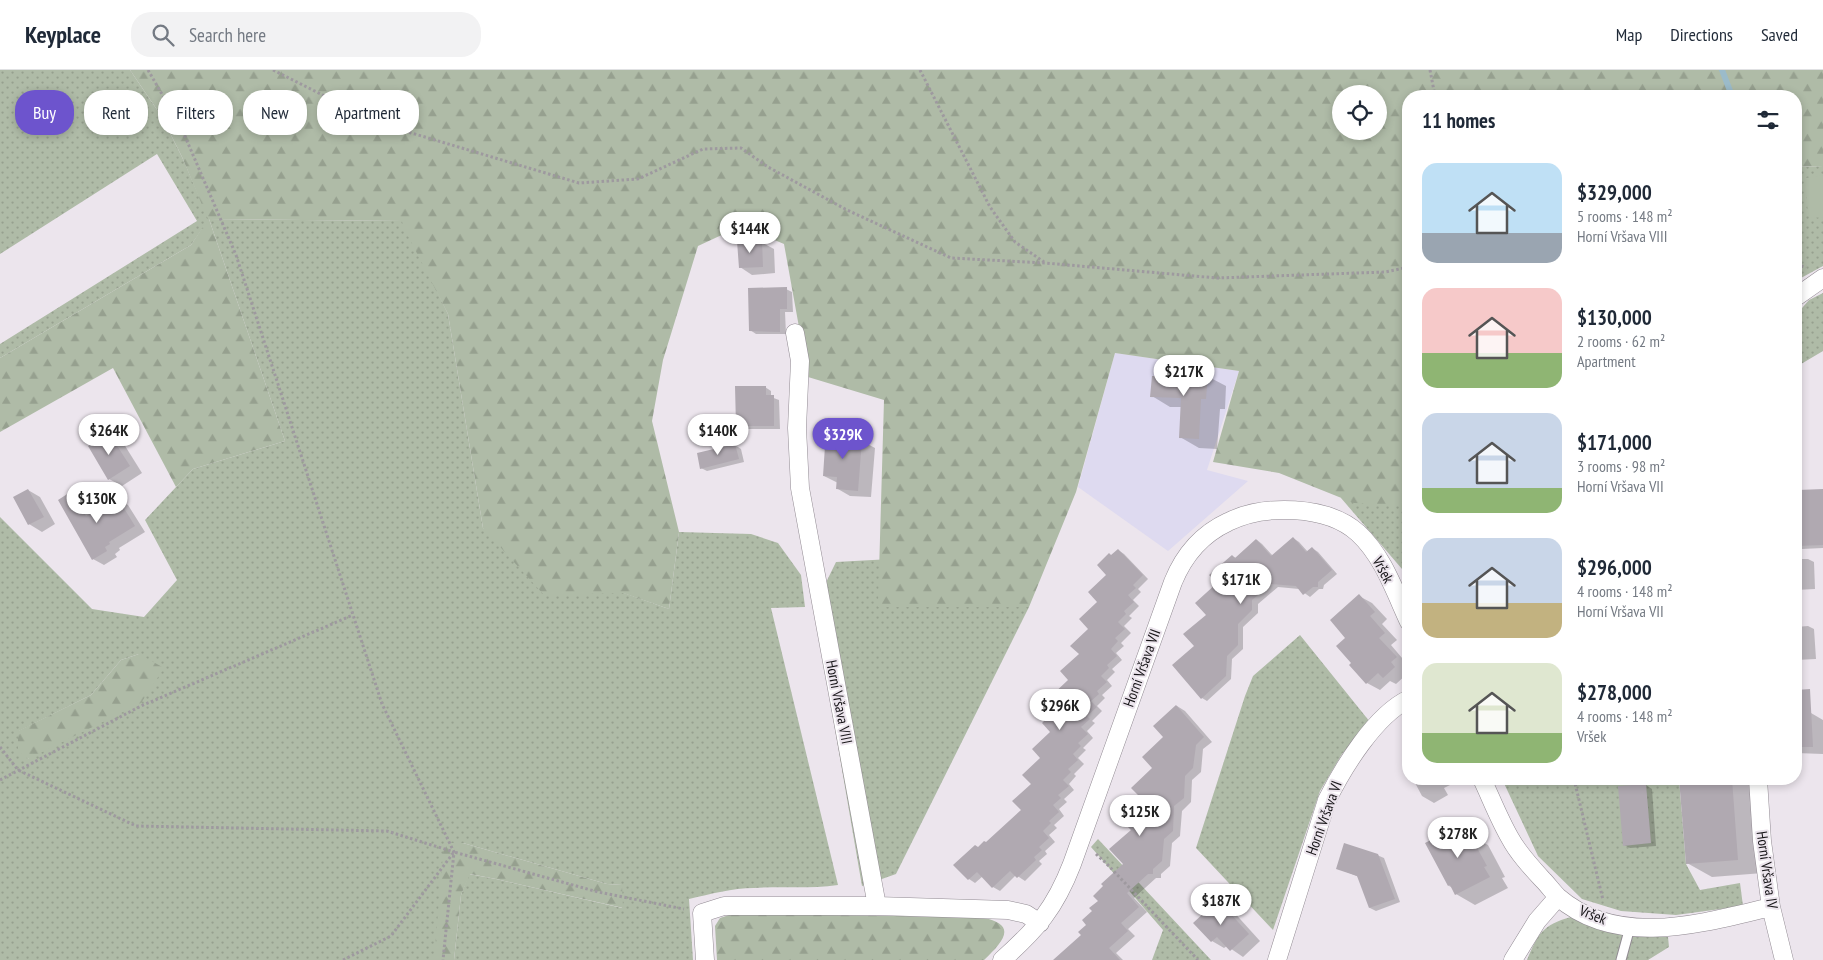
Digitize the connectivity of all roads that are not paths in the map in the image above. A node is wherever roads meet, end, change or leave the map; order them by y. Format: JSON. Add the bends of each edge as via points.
{"nodes":[{"id":1,"x":1823,"y":278,"type":"edge"},
{"id":2,"x":1802,"y":293,"type":"edge"},
{"id":3,"x":795,"y":333,"type":"dead end"},
{"id":4,"x":1370,"y":546,"type":"joint"},
{"id":5,"x":1402,"y":607,"type":"edge"},
{"id":6,"x":1402,"y":703,"type":"edge"},
{"id":7,"x":1485,"y":785,"type":"edge"},
{"id":8,"x":1758,"y":785,"type":"edge"},
{"id":9,"x":1558,"y":897,"type":"junction"},
{"id":10,"x":877,"y":906,"type":"junction"},
{"id":11,"x":1771,"y":907,"type":"junction"},
{"id":12,"x":1040,"y":923,"type":"junction"},
{"id":13,"x":1630,"y":927,"type":"junction"},
{"id":14,"x":704,"y":960,"type":"edge"},
{"id":15,"x":1002,"y":960,"type":"edge"},
{"id":16,"x":1277,"y":960,"type":"edge"},
{"id":17,"x":1513,"y":960,"type":"edge"},
{"id":18,"x":1621,"y":960,"type":"edge"},
{"id":19,"x":1784,"y":960,"type":"edge"}],
"edges":[{"from":1,"to":2,"type":"street"},
{"from":3,"to":10,"type":"street","name":"Horní Vršava VIII","via":[[800,361],[797,428],[800,488]]},
{"from":4,"to":5,"type":"street","name":"Vršek"},
{"from":4,"to":12,"type":"street","name":"Horní Vršava VII","via":[[1345,524],[1320,514],[1299,511],[1275,511],[1228,521],[1194,546],[1173,582],[1060,895]]},
{"from":6,"to":16,"type":"street","name":"Horní Vršava VI","via":[[1378,724],[1350,758],[1327,800]]},
{"from":7,"to":9,"type":"street","name":"Vršek","via":[[1510,840]]},
{"from":8,"to":11,"type":"street","name":"Horní Vršava IV"},
{"from":9,"to":13,"type":"street","name":"Vršek","via":[[1600,921]]},
{"from":9,"to":17,"type":"street","via":[[1537,921]]},
{"from":10,"to":12,"type":"street","via":[[1008,910],[1026,914]]},
{"from":10,"to":14,"type":"street","via":[[724,906],[702,913]]},
{"from":11,"to":13,"type":"street","name":"Vršek","via":[[1689,925]]},
{"from":11,"to":19,"type":"street","name":"Horní Vršava IV"},
{"from":12,"to":15,"type":"street","name":"Horní Vršava VII"},
{"from":13,"to":18,"type":"lane"}]}
